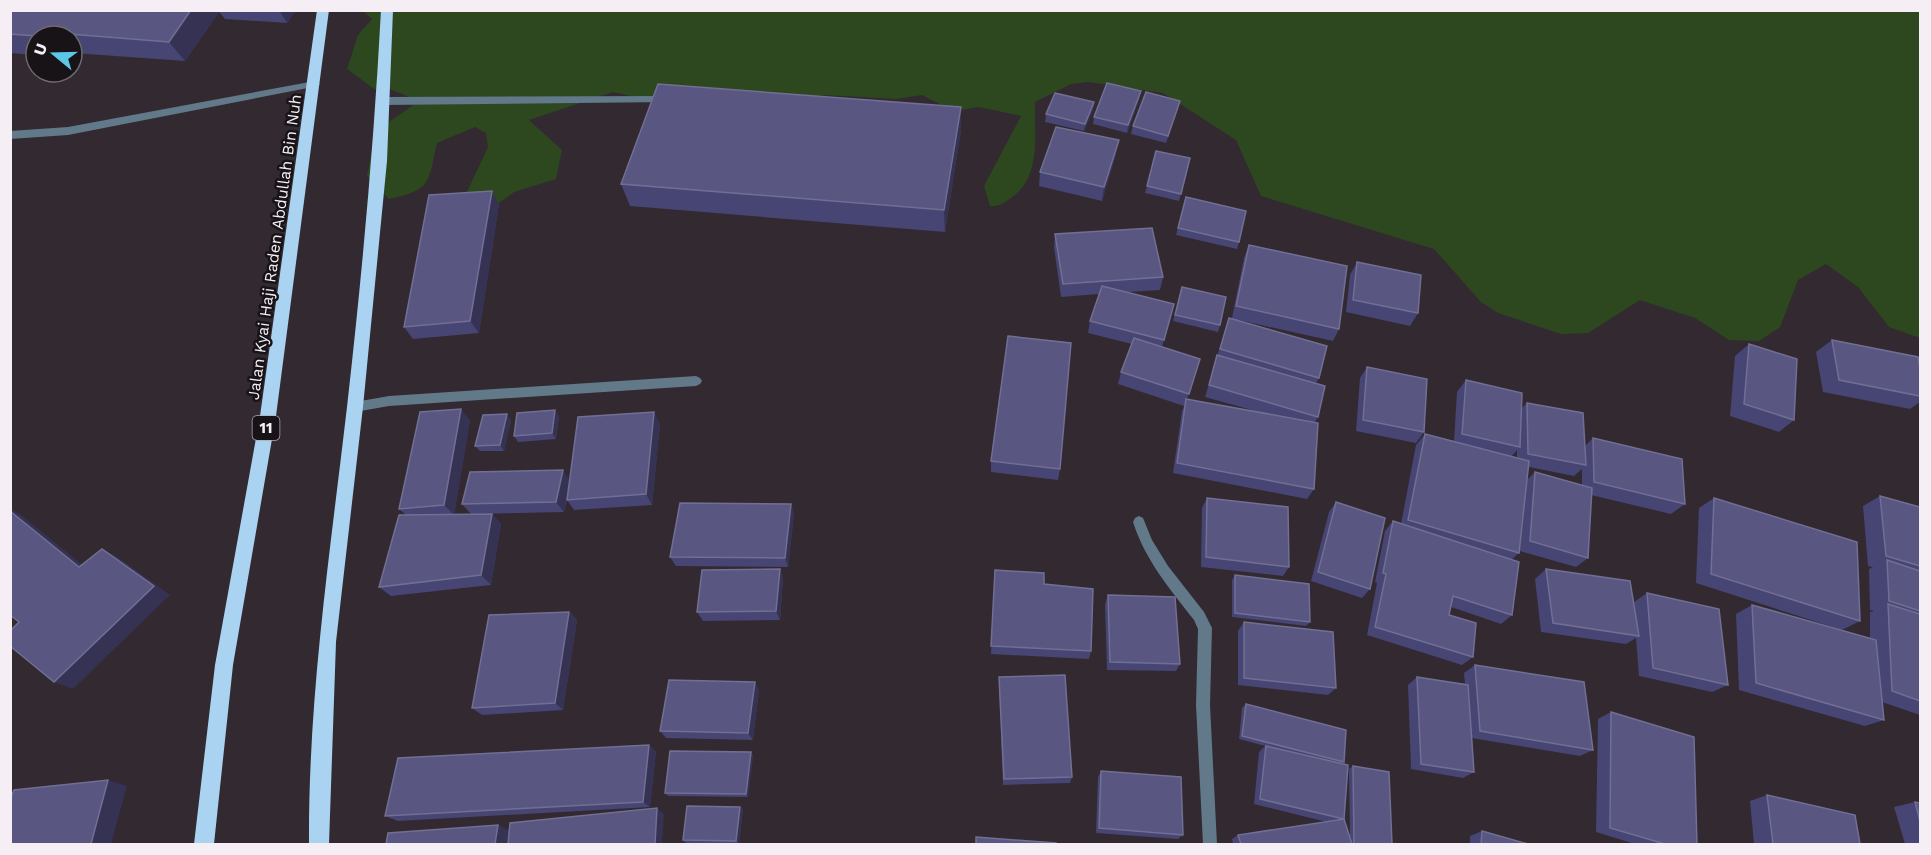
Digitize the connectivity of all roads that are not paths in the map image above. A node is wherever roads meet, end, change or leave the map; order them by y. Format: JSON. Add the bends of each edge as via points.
{"nodes":[{"id":1,"x":323,"y":10,"type":"edge"},
{"id":2,"x":387,"y":10,"type":"edge"},
{"id":3,"x":315,"y":84,"type":"junction"},
{"id":4,"x":682,"y":99,"type":"edge"},
{"id":5,"x":383,"y":101,"type":"junction"},
{"id":6,"x":10,"y":135,"type":"edge"},
{"id":7,"x":696,"y":381,"type":"dead end"},
{"id":8,"x":355,"y":407,"type":"junction"},
{"id":9,"x":1139,"y":522,"type":"dead end"},
{"id":10,"x":204,"y":844,"type":"edge"},
{"id":11,"x":320,"y":844,"type":"edge"},
{"id":12,"x":1210,"y":844,"type":"edge"}],
"edges":[{"from":1,"to":3,"type":"highway","name":"Jalan Kyai Haji Raden Abdullah Bin Nuh","number":"11"},
{"from":2,"to":5,"type":"highway"},
{"from":3,"to":6,"type":"street","via":[[68,131]]},
{"from":3,"to":10,"type":"highway","name":"Jalan Kyai Haji Raden Abdullah Bin Nuh","number":"11","via":[[268,416],[224,664]]},
{"from":4,"to":5,"type":"street"},
{"from":5,"to":8,"type":"highway"},
{"from":7,"to":8,"type":"street","via":[[401,400]]},
{"from":8,"to":11,"type":"highway","via":[[327,642]]},
{"from":9,"to":12,"type":"street","via":[[1158,563],[1205,628],[1203,705]]}]}
